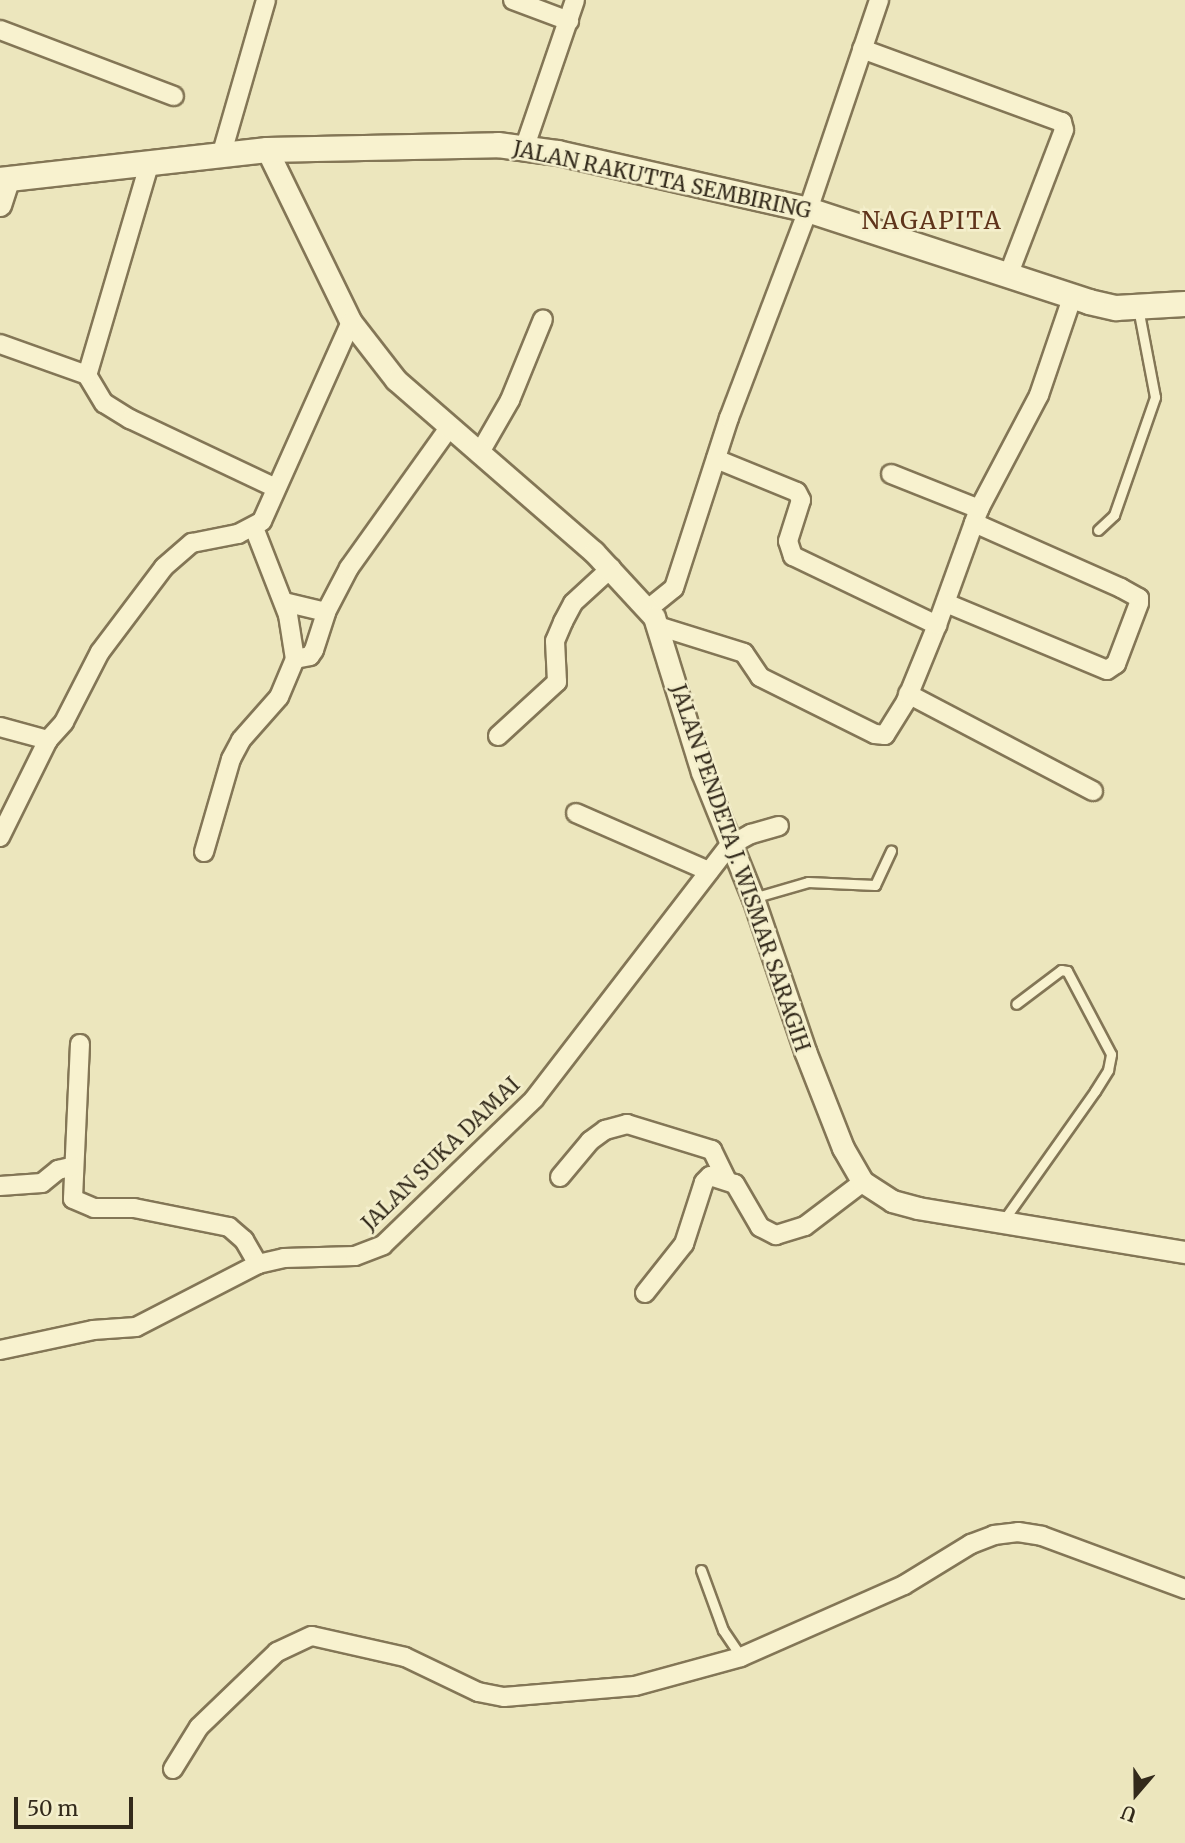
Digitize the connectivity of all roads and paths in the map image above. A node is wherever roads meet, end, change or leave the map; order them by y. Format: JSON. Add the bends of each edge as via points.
{"nodes":[{"id":1,"x":266,"y":0,"type":"edge"},
{"id":2,"x":513,"y":0,"type":"edge"},
{"id":3,"x":575,"y":0,"type":"edge"},
{"id":4,"x":880,"y":0,"type":"edge"},
{"id":5,"x":569,"y":21,"type":"junction"},
{"id":6,"x":0,"y":30,"type":"edge"},
{"id":7,"x":862,"y":49,"type":"junction"},
{"id":8,"x":174,"y":96,"type":"dead end"},
{"id":9,"x":524,"y":149,"type":"junction"},
{"id":10,"x":267,"y":150,"type":"junction"},
{"id":11,"x":221,"y":156,"type":"junction"},
{"id":12,"x":149,"y":165,"type":"junction"},
{"id":13,"x":4,"y":180,"type":"edge"},
{"id":14,"x":0,"y":205,"type":"edge"},
{"id":15,"x":808,"y":210,"type":"junction"},
{"id":16,"x":1008,"y":276,"type":"junction"},
{"id":17,"x":1072,"y":298,"type":"junction"},
{"id":18,"x":1185,"y":303,"type":"edge"},
{"id":19,"x":1138,"y":306,"type":"junction"},
{"id":20,"x":543,"y":319,"type":"dead end"},
{"id":21,"x":351,"y":322,"type":"junction"},
{"id":22,"x":0,"y":344,"type":"edge"},
{"id":23,"x":86,"y":375,"type":"junction"},
{"id":24,"x":448,"y":429,"type":"junction"},
{"id":25,"x":479,"y":454,"type":"junction"},
{"id":26,"x":716,"y":459,"type":"junction"},
{"id":27,"x":891,"y":474,"type":"dead end"},
{"id":28,"x":274,"y":487,"type":"junction"},
{"id":29,"x":977,"y":516,"type":"junction"},
{"id":30,"x":254,"y":528,"type":"junction"},
{"id":31,"x":1098,"y":530,"type":"dead end"},
{"id":32,"x":611,"y":568,"type":"junction"},
{"id":33,"x":284,"y":602,"type":"junction"},
{"id":34,"x":946,"y":603,"type":"junction"},
{"id":35,"x":326,"y":612,"type":"junction"},
{"id":36,"x":653,"y":617,"type":"junction"},
{"id":37,"x":937,"y":625,"type":"junction"},
{"id":38,"x":295,"y":659,"type":"junction"},
{"id":39,"x":908,"y":694,"type":"junction"},
{"id":40,"x":0,"y":727,"type":"edge"},
{"id":41,"x":498,"y":736,"type":"dead end"},
{"id":42,"x":48,"y":740,"type":"junction"},
{"id":43,"x":1093,"y":791,"type":"dead end"},
{"id":44,"x":576,"y":813,"type":"dead end"},
{"id":45,"x":779,"y":826,"type":"dead end"},
{"id":46,"x":0,"y":836,"type":"edge"},
{"id":47,"x":729,"y":846,"type":"junction"},
{"id":48,"x":891,"y":851,"type":"dead end"},
{"id":49,"x":204,"y":852,"type":"dead end"},
{"id":50,"x":709,"y":871,"type":"junction"},
{"id":51,"x":752,"y":898,"type":"junction"},
{"id":52,"x":1016,"y":1004,"type":"dead end"},
{"id":53,"x":80,"y":1044,"type":"dead end"},
{"id":54,"x":74,"y":1166,"type":"junction"},
{"id":55,"x":560,"y":1177,"type":"dead end"},
{"id":56,"x":726,"y":1179,"type":"junction"},
{"id":57,"x":863,"y":1182,"type":"junction"},
{"id":58,"x":0,"y":1186,"type":"edge"},
{"id":59,"x":1002,"y":1222,"type":"junction"},
{"id":60,"x":1185,"y":1252,"type":"edge"},
{"id":61,"x":258,"y":1264,"type":"junction"},
{"id":62,"x":645,"y":1293,"type":"dead end"},
{"id":63,"x":0,"y":1350,"type":"edge"},
{"id":64,"x":701,"y":1570,"type":"dead end"},
{"id":65,"x":1185,"y":1589,"type":"edge"},
{"id":66,"x":741,"y":1657,"type":"junction"},
{"id":67,"x":173,"y":1769,"type":"dead end"}],
"edges":[{"from":1,"to":11,"type":"street"},
{"from":2,"to":5,"type":"street"},
{"from":3,"to":5,"type":"street"},
{"from":4,"to":7,"type":"street"},
{"from":5,"to":9,"type":"street"},
{"from":6,"to":8,"type":"street"},
{"from":7,"to":15,"type":"street"},
{"from":7,"to":16,"type":"street","via":[[1062,122],[1063,130]]},
{"from":9,"to":10,"type":"main road","name":"JALAN RAKUTTA SEMBIRING","via":[[498,145]]},
{"from":9,"to":15,"type":"main road","name":"JALAN RAKUTTA SEMBIRING"},
{"from":10,"to":11,"type":"main road","name":"JALAN RAKUTTA SEMBIRING"},
{"from":10,"to":21,"type":"street","name":"JALAN PENDETA J. WISMAR SARAGIH"},
{"from":11,"to":12,"type":"main road","name":"JALAN RAKUTTA SEMBIRING"},
{"from":12,"to":13,"type":"main road","name":"JALAN RAKUTTA SEMBIRING"},
{"from":12,"to":23,"type":"street"},
{"from":13,"to":14,"type":"street"},
{"from":15,"to":16,"type":"main road","name":"JALAN RAKUTTA SEMBIRING"},
{"from":15,"to":26,"type":"street"},
{"from":16,"to":17,"type":"main road","name":"JALAN RAKUTTA SEMBIRING"},
{"from":17,"to":19,"type":"main road","name":"JALAN RAKUTTA SEMBIRING","via":[[1116,308]]},
{"from":17,"to":29,"type":"street","via":[[1035,405]]},
{"from":18,"to":19,"type":"main road","name":"JALAN RAKUTTA SEMBIRING"},
{"from":19,"to":31,"type":"lane","via":[[1155,397],[1114,515]]},
{"from":20,"to":25,"type":"street","via":[[510,400]]},
{"from":21,"to":24,"type":"street","name":"JALAN PENDETA J. WISMAR SARAGIH","via":[[396,380]]},
{"from":21,"to":28,"type":"street"},
{"from":22,"to":23,"type":"street"},
{"from":23,"to":28,"type":"street","via":[[104,403],[121,414]]},
{"from":24,"to":25,"type":"street","name":"JALAN PENDETA J. WISMAR SARAGIH"},
{"from":24,"to":35,"type":"street","via":[[377,523]]},
{"from":25,"to":32,"type":"street","name":"JALAN PENDETA J. WISMAR SARAGIH"},
{"from":26,"to":36,"type":"street","via":[[674,588]]},
{"from":26,"to":37,"type":"street","via":[[797,492],[802,500],[788,541],[793,556]]},
{"from":27,"to":29,"type":"street"},
{"from":28,"to":30,"type":"street","via":[[262,521]]},
{"from":29,"to":34,"type":"street"},
{"from":29,"to":34,"type":"street","via":[[1121,588],[1139,598],[1139,604],[1116,664],[1107,670]]},
{"from":30,"to":33,"type":"street"},
{"from":30,"to":42,"type":"street","via":[[192,543],[163,567],[100,652],[64,722]]},
{"from":32,"to":36,"type":"street","name":"JALAN PENDETA J. WISMAR SARAGIH"},
{"from":32,"to":41,"type":"street","via":[[573,603],[563,622],[555,641],[557,682]]},
{"from":33,"to":35,"type":"street"},
{"from":33,"to":38,"type":"street"},
{"from":34,"to":37,"type":"street"},
{"from":35,"to":38,"type":"street","via":[[314,650],[310,656]]},
{"from":36,"to":39,"type":"street","via":[[744,653],[760,677],[881,736]]},
{"from":36,"to":47,"type":"street","name":"JALAN PENDETA J. WISMAR SARAGIH"},
{"from":37,"to":39,"type":"street"},
{"from":38,"to":49,"type":"street","via":[[279,697],[241,740],[231,760]]},
{"from":39,"to":43,"type":"street"},
{"from":40,"to":42,"type":"street"},
{"from":42,"to":46,"type":"street"},
{"from":44,"to":50,"type":"street"},
{"from":45,"to":47,"type":"street"},
{"from":47,"to":50,"type":"street","name":"JALAN SUKA DAMAI"},
{"from":47,"to":51,"type":"street","name":"JALAN PENDETA J. WISMAR SARAGIH"},
{"from":48,"to":51,"type":"lane","via":[[875,885],[807,882]]},
{"from":50,"to":61,"type":"street","name":"JALAN SUKA DAMAI","via":[[534,1098],[383,1245],[355,1256],[284,1258]]},
{"from":51,"to":57,"type":"street","name":"JALAN PENDETA J. WISMAR SARAGIH","via":[[843,1148]]},
{"from":52,"to":59,"type":"lane","via":[[1061,970],[1067,971],[1111,1054],[1108,1070],[1095,1091]]},
{"from":53,"to":54,"type":"street"},
{"from":54,"to":58,"type":"street","via":[[58,1170],[42,1184]]},
{"from":54,"to":61,"type":"street","via":[[73,1199],[78,1203],[134,1208],[229,1227],[244,1240]]},
{"from":55,"to":56,"type":"street","via":[[590,1141],[605,1130],[627,1124],[712,1150]]},
{"from":56,"to":57,"type":"street","via":[[735,1184],[760,1227],[776,1235],[805,1226]]},
{"from":56,"to":62,"type":"street","via":[[710,1176],[704,1182],[684,1244]]},
{"from":57,"to":59,"type":"street","name":"JALAN PENDETA J. WISMAR SARAGIH","via":[[892,1201]]},
{"from":59,"to":60,"type":"street","name":"JALAN PENDETA J. WISMAR SARAGIH"},
{"from":61,"to":63,"type":"street","name":"JALAN SUKA DAMAI","via":[[136,1327],[93,1330]]},
{"from":64,"to":66,"type":"lane","via":[[723,1630]]},
{"from":65,"to":66,"type":"street","via":[[1042,1536],[994,1535],[904,1585]]},
{"from":66,"to":67,"type":"street","via":[[635,1686],[504,1697],[478,1692],[405,1657],[312,1636],[277,1652],[199,1727]]}]}
